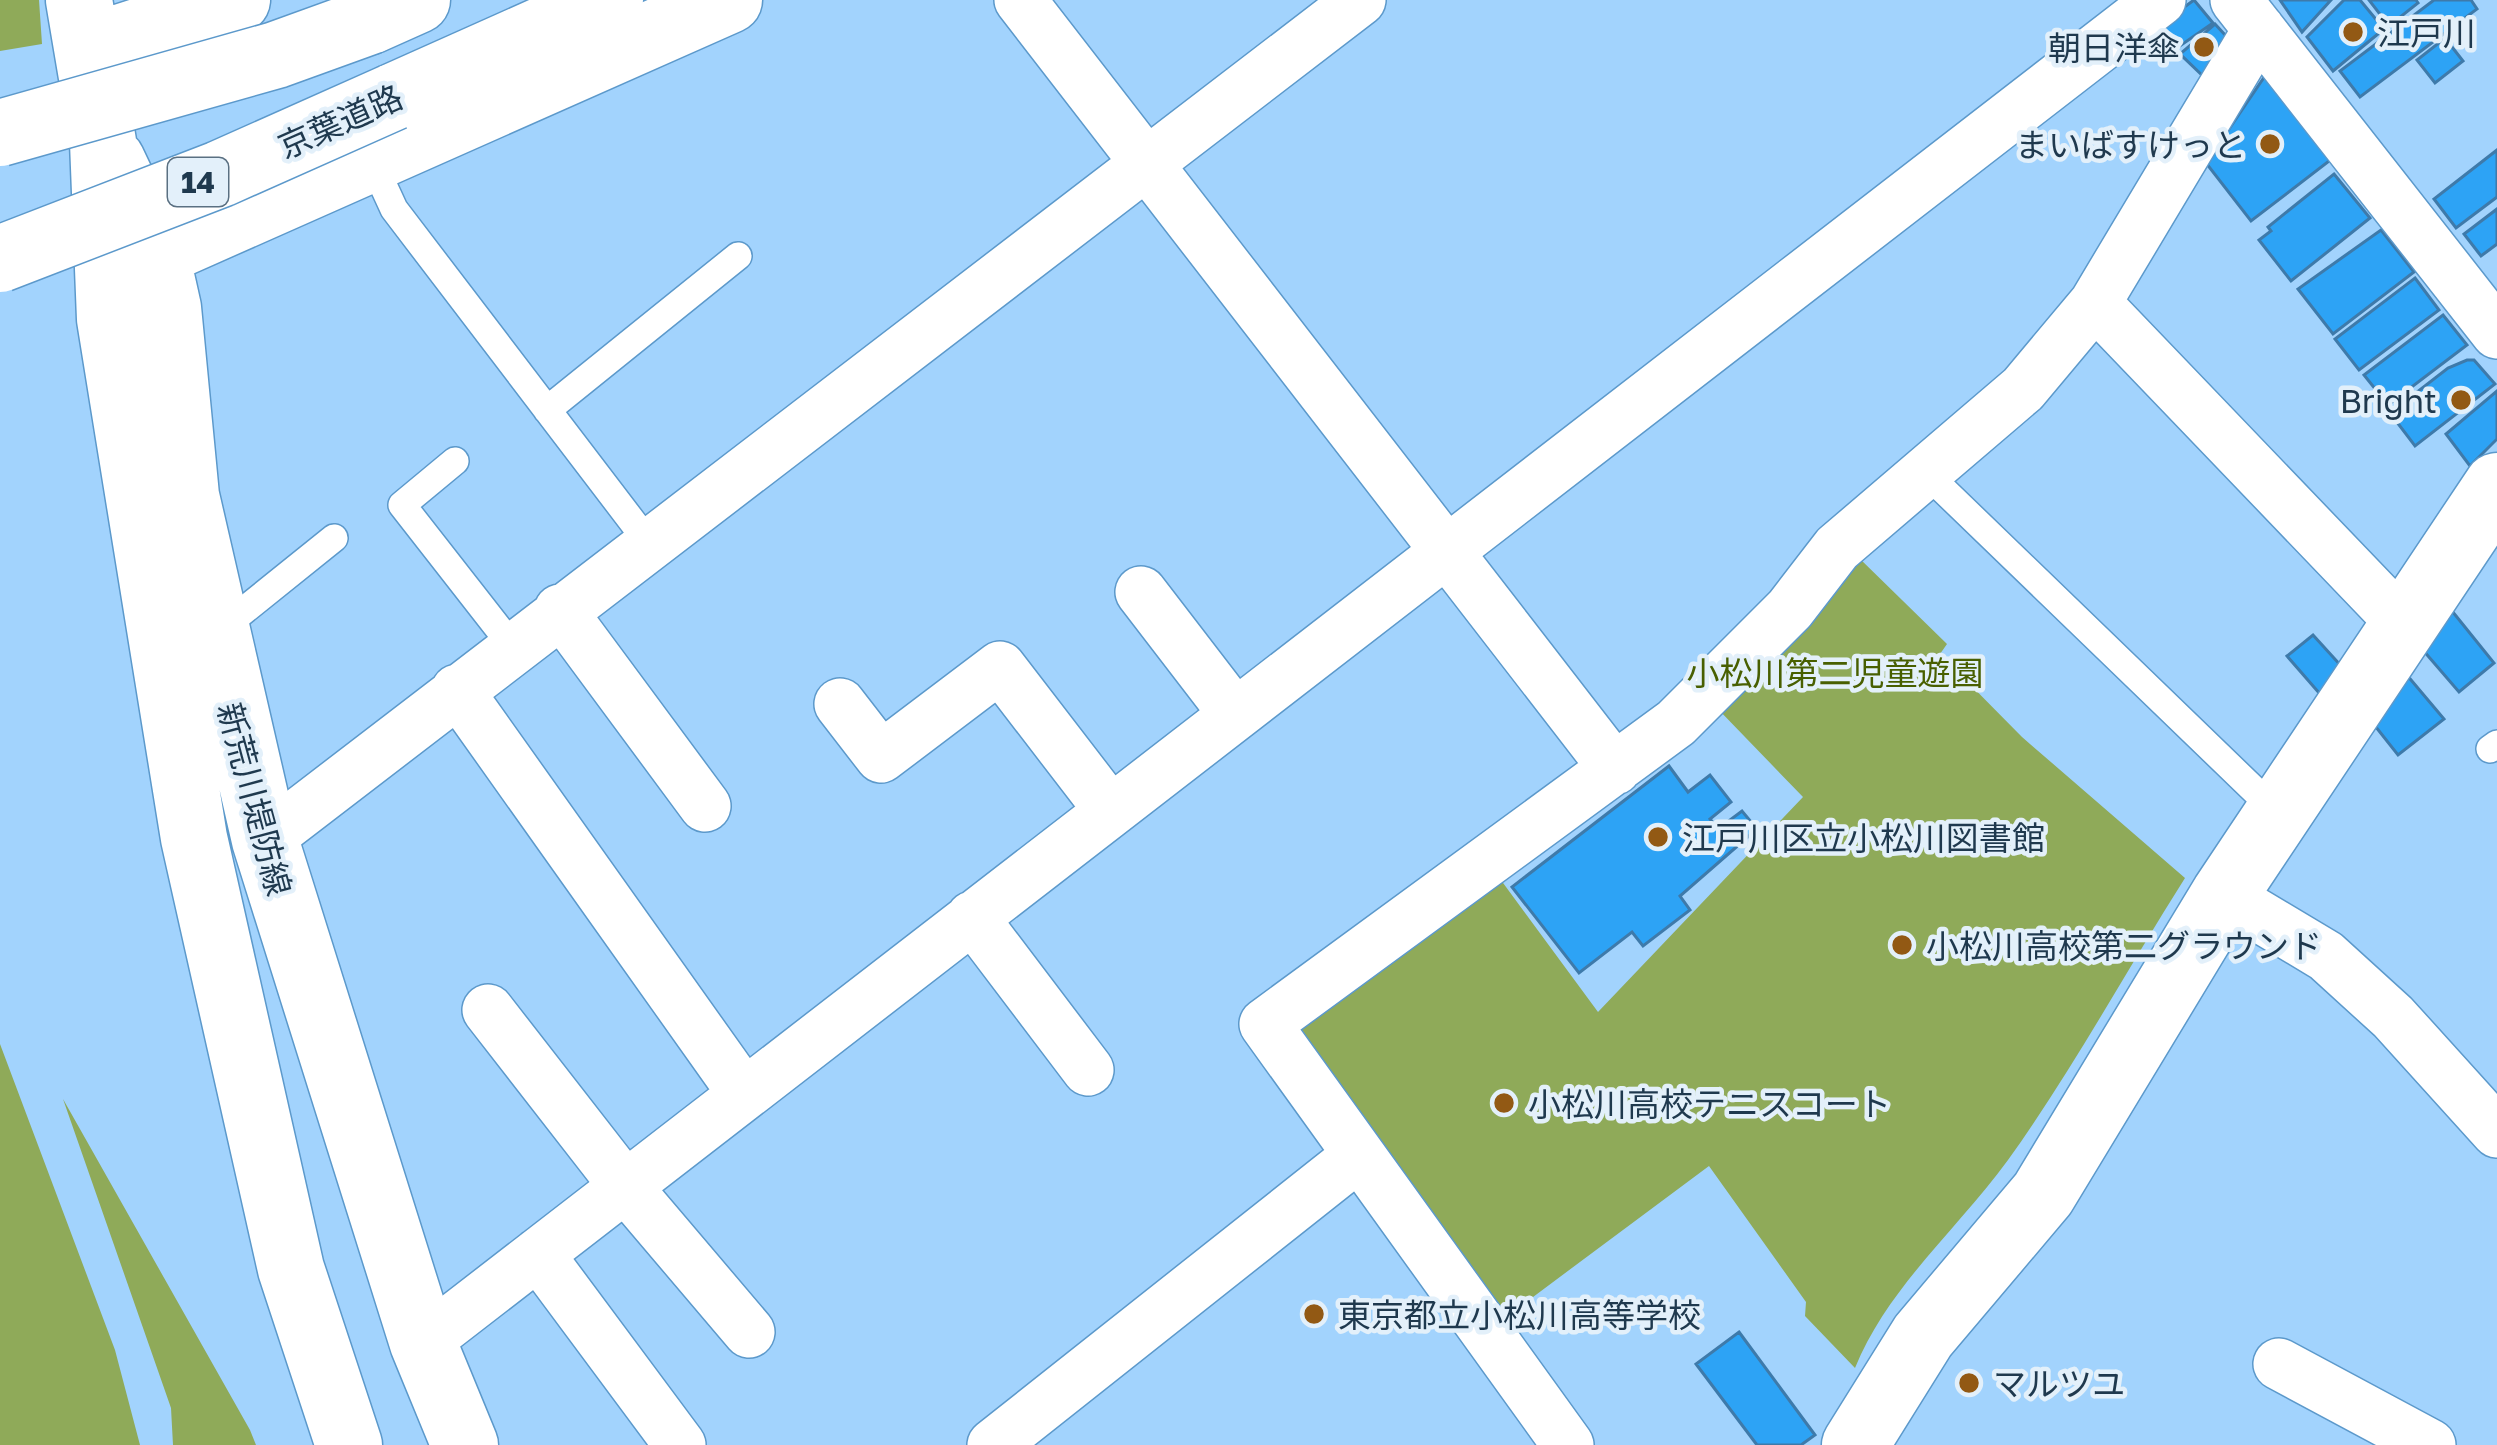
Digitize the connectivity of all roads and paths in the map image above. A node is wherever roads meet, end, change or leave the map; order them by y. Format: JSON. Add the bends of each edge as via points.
{"nodes":[{"id":1,"x":237,"y":0,"type":"edge"},
{"id":2,"x":610,"y":0,"type":"edge"},
{"id":3,"x":730,"y":0,"type":"edge"},
{"id":4,"x":1020,"y":0,"type":"edge"},
{"id":5,"x":1360,"y":0,"type":"edge"},
{"id":6,"x":2160,"y":0,"type":"edge"},
{"id":7,"x":393,"y":10,"type":"edge"},
{"id":8,"x":2248,"y":10,"type":"edge"},
{"id":9,"x":84,"y":24,"type":"edge"},
{"id":10,"x":0,"y":133,"type":"edge"},
{"id":11,"x":371,"y":159,"type":"junction"},
{"id":12,"x":1147,"y":163,"type":"junction"},
{"id":13,"x":129,"y":246,"type":"junction"},
{"id":14,"x":738,"y":256,"type":"dead end"},
{"id":15,"x":0,"y":259,"type":"edge"},
{"id":16,"x":2095,"y":303,"type":"junction"},
{"id":17,"x":2497,"y":333,"type":"edge"},
{"id":18,"x":116,"y":351,"type":"junction"},
{"id":19,"x":547,"y":410,"type":"junction"},
{"id":20,"x":455,"y":461,"type":"dead end"},
{"id":21,"x":1926,"y":473,"type":"junction"},
{"id":22,"x":2497,"y":486,"type":"edge"},
{"id":23,"x":185,"y":496,"type":"junction"},
{"id":24,"x":334,"y":538,"type":"dead end"},
{"id":25,"x":648,"y":542,"type":"junction"},
{"id":26,"x":1449,"y":551,"type":"junction"},
{"id":27,"x":1141,"y":592,"type":"dead end"},
{"id":28,"x":560,"y":610,"type":"junction"},
{"id":29,"x":211,"y":625,"type":"junction"},
{"id":30,"x":2403,"y":625,"type":"junction"},
{"id":31,"x":513,"y":646,"type":"junction"},
{"id":32,"x":457,"y":690,"type":"junction"},
{"id":33,"x":840,"y":704,"type":"dead end"},
{"id":34,"x":1234,"y":713,"type":"junction"},
{"id":35,"x":1615,"y":770,"type":"junction"},
{"id":36,"x":705,"y":806,"type":"dead end"},
{"id":37,"x":1110,"y":810,"type":"junction"},
{"id":38,"x":2278,"y":813,"type":"junction"},
{"id":39,"x":265,"y":840,"type":"junction"},
{"id":40,"x":2224,"y":895,"type":"junction"},
{"id":41,"x":972,"y":917,"type":"junction"},
{"id":42,"x":488,"y":1010,"type":"dead end"},
{"id":43,"x":1088,"y":1070,"type":"dead end"},
{"id":44,"x":744,"y":1094,"type":"junction"},
{"id":45,"x":2497,"y":1132,"type":"edge"},
{"id":46,"x":1359,"y":1155,"type":"junction"},
{"id":47,"x":625,"y":1186,"type":"junction"},
{"id":48,"x":538,"y":1254,"type":"junction"},
{"id":49,"x":748,"y":1332,"type":"dead end"},
{"id":50,"x":423,"y":1343,"type":"junction"},
{"id":51,"x":2278,"y":1364,"type":"dead end"},
{"id":52,"x":350,"y":1445,"type":"edge"},
{"id":53,"x":465,"y":1445,"type":"edge"},
{"id":54,"x":680,"y":1445,"type":"edge"},
{"id":55,"x":993,"y":1445,"type":"edge"},
{"id":56,"x":1568,"y":1445,"type":"edge"},
{"id":57,"x":1855,"y":1445,"type":"edge"},
{"id":58,"x":2430,"y":1445,"type":"edge"}],
"edges":[{"from":1,"to":9,"type":"main road"},
{"from":2,"to":15,"type":"main road","name":"京葉道路","number":"14","bridge":true,"via":[[220,174]]},
{"from":3,"to":11,"type":"main road"},
{"from":4,"to":12,"type":"street"},
{"from":5,"to":12,"type":"street"},
{"from":6,"to":26,"type":"street"},
{"from":7,"to":10,"type":"main road","bridge":true,"via":[[235,68]]},
{"from":8,"to":16,"type":"street"},
{"from":8,"to":17,"type":"street"},
{"from":9,"to":13,"type":"main road","name":"新荒川堤防線"},
{"from":11,"to":13,"type":"main road"},
{"from":11,"to":19,"type":"lane","via":[[394,209]]},
{"from":12,"to":25,"type":"street"},
{"from":12,"to":26,"type":"street"},
{"from":13,"to":18,"type":"main road","name":"新荒川堤防線"},
{"from":13,"to":23,"type":"main road","name":"新荒川堤防線","via":[[168,308]]},
{"from":14,"to":19,"type":"lane"},
{"from":16,"to":21,"type":"street","via":[[2023,388]]},
{"from":16,"to":30,"type":"street"},
{"from":18,"to":23,"type":"main road","via":[[156,412]]},
{"from":18,"to":52,"type":"main road","name":"新荒川堤防線","via":[[199,860],[291,1269]]},
{"from":19,"to":25,"type":"lane"},
{"from":20,"to":31,"type":"lane","via":[[402,505]]},
{"from":21,"to":35,"type":"street","via":[[1837,548],[1790,609],[1676,723]]},
{"from":21,"to":38,"type":"lane"},
{"from":22,"to":30,"type":"main road"},
{"from":23,"to":29,"type":"main road","name":"新荒川堤防線"},
{"from":24,"to":29,"type":"lane","via":[[237,616]]},
{"from":25,"to":28,"type":"street"},
{"from":26,"to":34,"type":"street"},
{"from":26,"to":35,"type":"street"},
{"from":27,"to":34,"type":"street"},
{"from":28,"to":31,"type":"street"},
{"from":28,"to":36,"type":"street"},
{"from":29,"to":39,"type":"main road","name":"新荒川堤防線"},
{"from":30,"to":38,"type":"main road"},
{"from":31,"to":32,"type":"street"},
{"from":32,"to":39,"type":"street"},
{"from":32,"to":44,"type":"street"},
{"from":33,"to":37,"type":"street","via":[[881,757],[1000,667]]},
{"from":34,"to":37,"type":"street"},
{"from":35,"to":46,"type":"street","via":[[1265,1024]]},
{"from":37,"to":41,"type":"street"},
{"from":38,"to":40,"type":"main road"},
{"from":39,"to":50,"type":"main road","name":"新荒川堤防線"},
{"from":40,"to":45,"type":"street","via":[[2326,956]]},
{"from":40,"to":57,"type":"main road","via":[[2043,1194],[1924,1336]]},
{"from":41,"to":43,"type":"street"},
{"from":41,"to":44,"type":"street"},
{"from":42,"to":47,"type":"street"},
{"from":44,"to":47,"type":"street"},
{"from":46,"to":55,"type":"street"},
{"from":46,"to":56,"type":"street"},
{"from":47,"to":48,"type":"street"},
{"from":47,"to":49,"type":"street"},
{"from":48,"to":50,"type":"street"},
{"from":48,"to":54,"type":"street"},
{"from":50,"to":53,"type":"main road","name":"新荒川堤防線"},
{"from":51,"to":58,"type":"street"}]}
